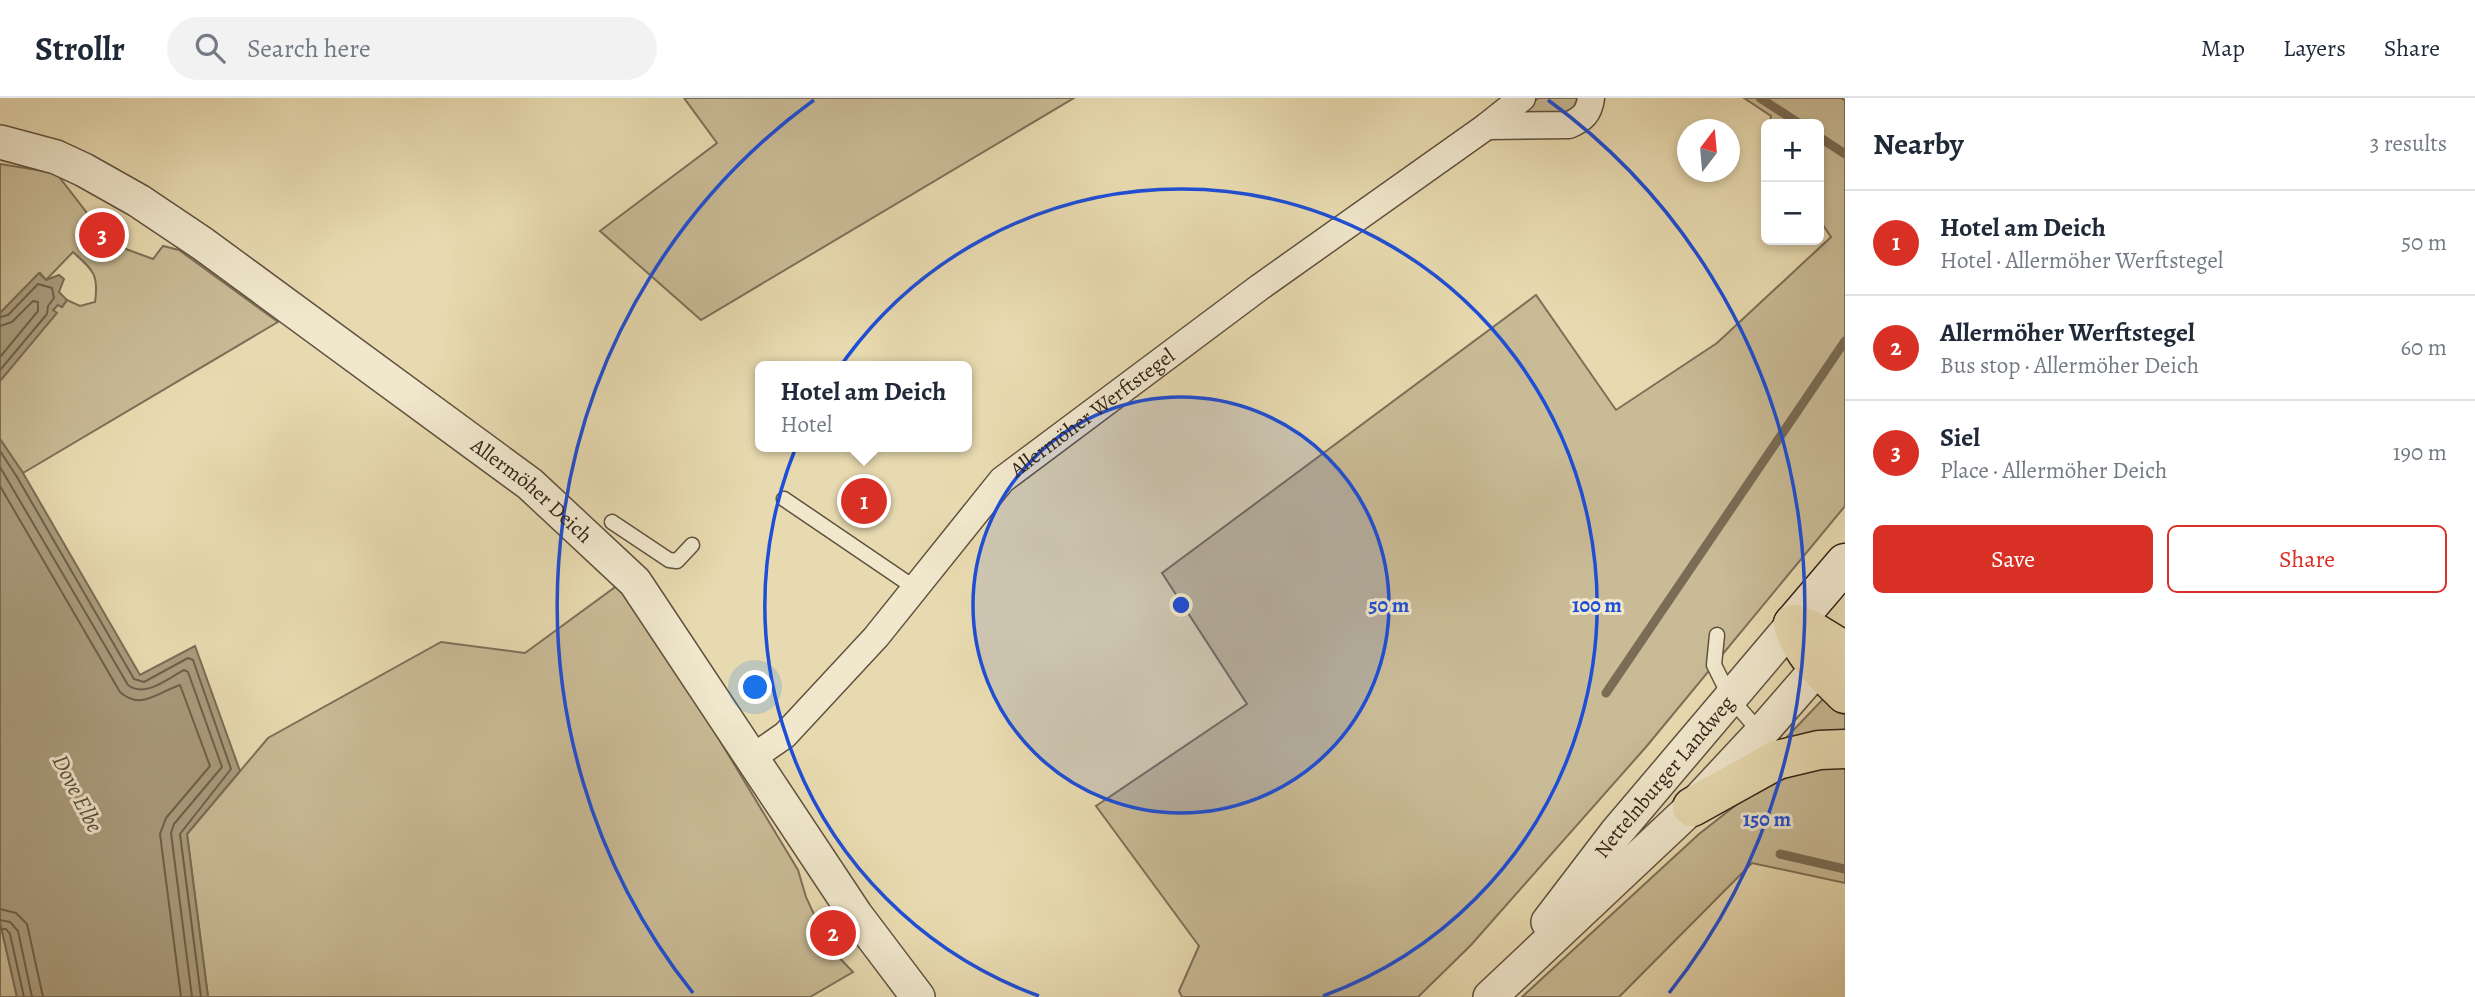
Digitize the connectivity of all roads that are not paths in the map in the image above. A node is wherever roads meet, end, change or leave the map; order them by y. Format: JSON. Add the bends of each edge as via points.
{"nodes":[{"id":1,"x":1522,"y":98,"type":"edge"},
{"id":2,"x":1591,"y":98,"type":"edge"},
{"id":3,"x":1487,"y":126,"type":"junction"},
{"id":4,"x":0,"y":142,"type":"edge"},
{"id":5,"x":784,"y":499,"type":"dead end"},
{"id":6,"x":612,"y":522,"type":"dead end"},
{"id":7,"x":692,"y":545,"type":"dead end"},
{"id":8,"x":1845,"y":563,"type":"edge"},
{"id":9,"x":915,"y":588,"type":"junction"},
{"id":10,"x":1793,"y":624,"type":"junction"},
{"id":11,"x":1717,"y":635,"type":"dead end"},
{"id":12,"x":1836,"y":650,"type":"edge"},
{"id":13,"x":1845,"y":694,"type":"edge"},
{"id":14,"x":1731,"y":699,"type":"junction"},
{"id":15,"x":1845,"y":749,"type":"edge"},
{"id":16,"x":1773,"y":751,"type":"junction"},
{"id":17,"x":751,"y":758,"type":"junction"},
{"id":18,"x":1692,"y":807,"type":"joint"},
{"id":19,"x":918,"y":997,"type":"edge"},
{"id":20,"x":1490,"y":997,"type":"edge"}],
"edges":[{"from":1,"to":3,"type":"street","name":"Allermöher Werftstegel"},
{"from":2,"to":3,"type":"street","via":[[1587,114],[1569,125]]},
{"from":3,"to":9,"type":"street","name":"Allermöher Werftstegel","via":[[1260,287],[1002,480]]},
{"from":4,"to":17,"type":"street","name":"Allermöher Deich","via":[[56,157],[139,201],[530,484],[635,582]]},
{"from":5,"to":9,"type":"lane"},
{"from":6,"to":7,"type":"lane","via":[[669,560],[677,561]]},
{"from":8,"to":10,"type":"main road","name":"Nettelnburger Landweg"},
{"from":9,"to":17,"type":"street","name":"Allermöher Werftstegel","via":[[785,735]]},
{"from":10,"to":12,"type":"highway","via":[[1806,655]]},
{"from":10,"to":14,"type":"street","name":"Nettelnburger Landweg"},
{"from":11,"to":14,"type":"lane","via":[[1714,665]]},
{"from":12,"to":13,"type":"highway"},
{"from":12,"to":16,"type":"street"},
{"from":14,"to":16,"type":"lane"},
{"from":14,"to":20,"type":"street","name":"Nettelnburger Landweg","via":[[1616,833]]},
{"from":15,"to":16,"type":"highway"},
{"from":16,"to":18,"type":"highway"},
{"from":17,"to":19,"type":"street","name":"Allermöher Deich","via":[[856,915]]},
{"from":18,"to":20,"type":"street","name":"Nettelnburger Landweg"}]}
